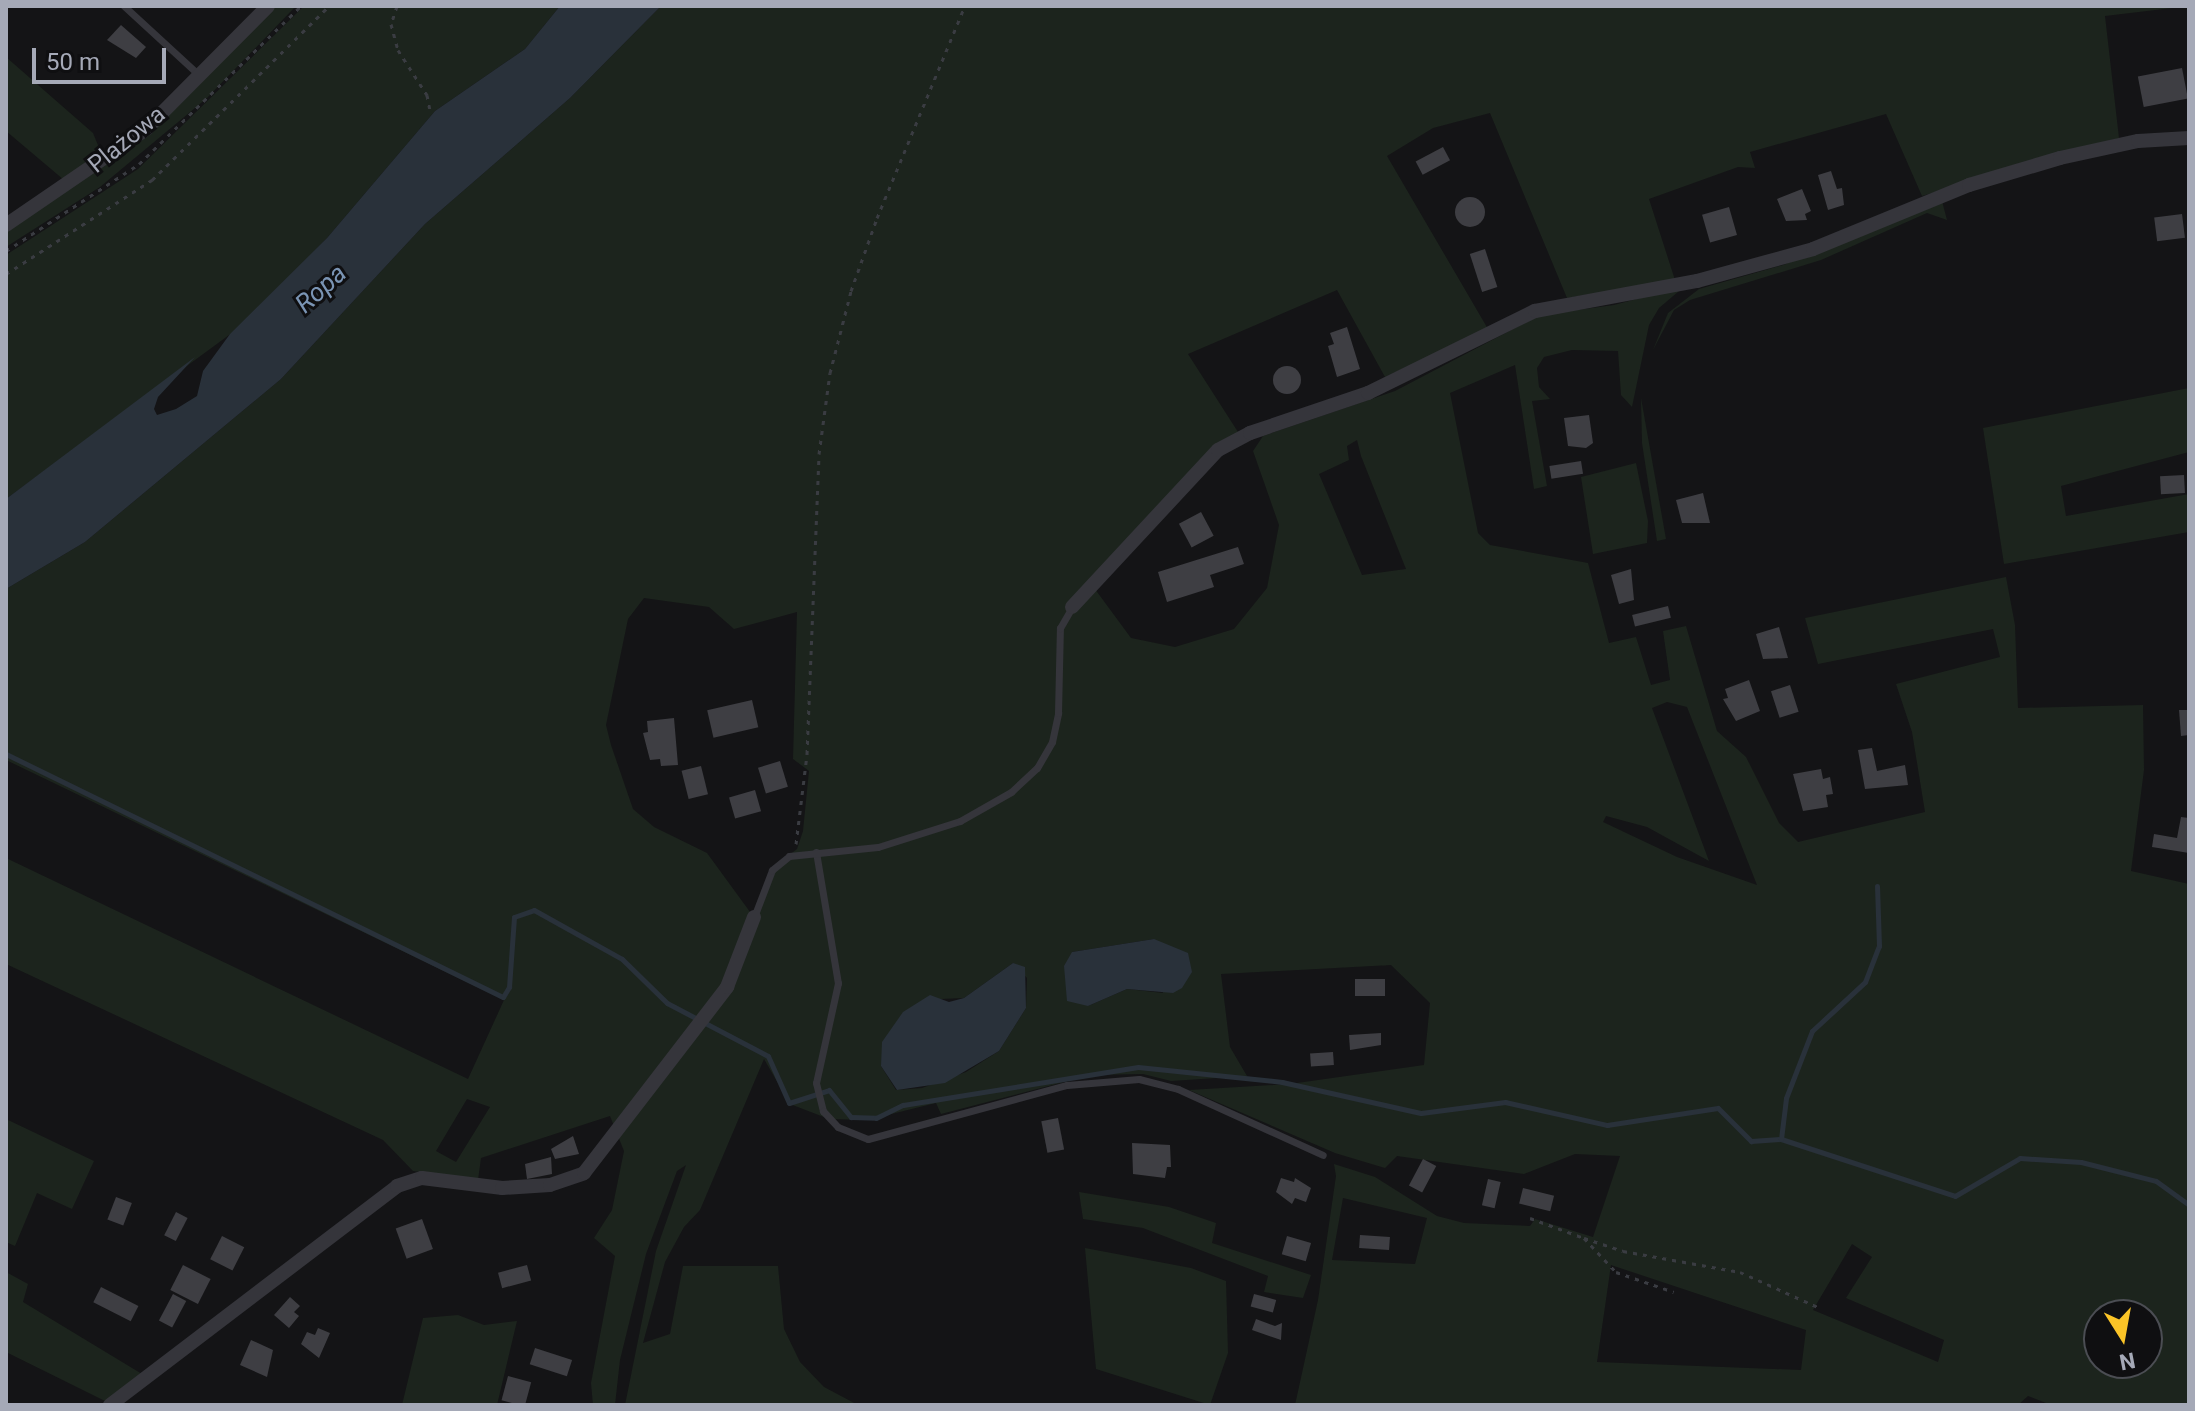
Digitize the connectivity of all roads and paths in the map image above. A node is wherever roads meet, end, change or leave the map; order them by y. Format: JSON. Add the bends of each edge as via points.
{"nodes":[{"id":1,"x":124,"y":6,"type":"edge"},
{"id":2,"x":268,"y":6,"type":"edge"},
{"id":3,"x":329,"y":6,"type":"edge"},
{"id":4,"x":397,"y":6,"type":"edge"},
{"id":5,"x":965,"y":6,"type":"edge"},
{"id":6,"x":200,"y":76,"type":"junction"},
{"id":7,"x":430,"y":110,"type":"dead end"},
{"id":8,"x":2189,"y":138,"type":"edge"},
{"id":9,"x":6,"y":225,"type":"edge"},
{"id":10,"x":6,"y":274,"type":"edge"},
{"id":11,"x":1072,"y":607,"type":"joint"},
{"id":12,"x":816,"y":852,"type":"junction"},
{"id":13,"x":795,"y":854,"type":"junction"},
{"id":14,"x":754,"y":917,"type":"joint"},
{"id":15,"x":1323,"y":1155,"type":"dead end"},
{"id":16,"x":1530,"y":1218,"type":"dead end"},
{"id":17,"x":1584,"y":1238,"type":"junction"},
{"id":18,"x":1674,"y":1292,"type":"dead end"},
{"id":19,"x":1818,"y":1307,"type":"dead end"},
{"id":20,"x":110,"y":1405,"type":"edge"}],
"edges":[{"from":1,"to":6,"type":"lane"},
{"from":2,"to":6,"type":"street","name":"Plażowa"},
{"from":3,"to":10,"type":"path","via":[[152,180]]},
{"from":4,"to":7,"type":"path","via":[[391,24],[398,50],[427,95]]},
{"from":5,"to":13,"type":"path","via":[[877,218],[830,373],[819,454],[807,754]]},
{"from":6,"to":9,"type":"street","name":"Plażowa","via":[[146,129]]},
{"from":8,"to":11,"type":"street","via":[[2138,141],[2060,158],[1969,185],[1813,249],[1697,281],[1535,311],[1368,393],[1250,433],[1218,450]]},
{"from":11,"to":12,"type":"lane","via":[[1060,628],[1052,742],[1037,768],[1011,792],[960,821],[878,847]]},
{"from":12,"to":13,"type":"lane"},
{"from":12,"to":15,"type":"lane","via":[[838,983],[816,1083],[823,1111],[838,1127],[868,1139],[1067,1085],[1139,1079],[1178,1089]]},
{"from":13,"to":14,"type":"lane","via":[[772,870]]},
{"from":14,"to":20,"type":"street","via":[[732,977],[584,1173],[550,1185],[502,1188],[422,1178],[397,1186]]},
{"from":16,"to":17,"type":"path"},
{"from":17,"to":18,"type":"path","via":[[1607,1267]]},
{"from":17,"to":19,"type":"path","via":[[1623,1251],[1740,1272]]}]}
